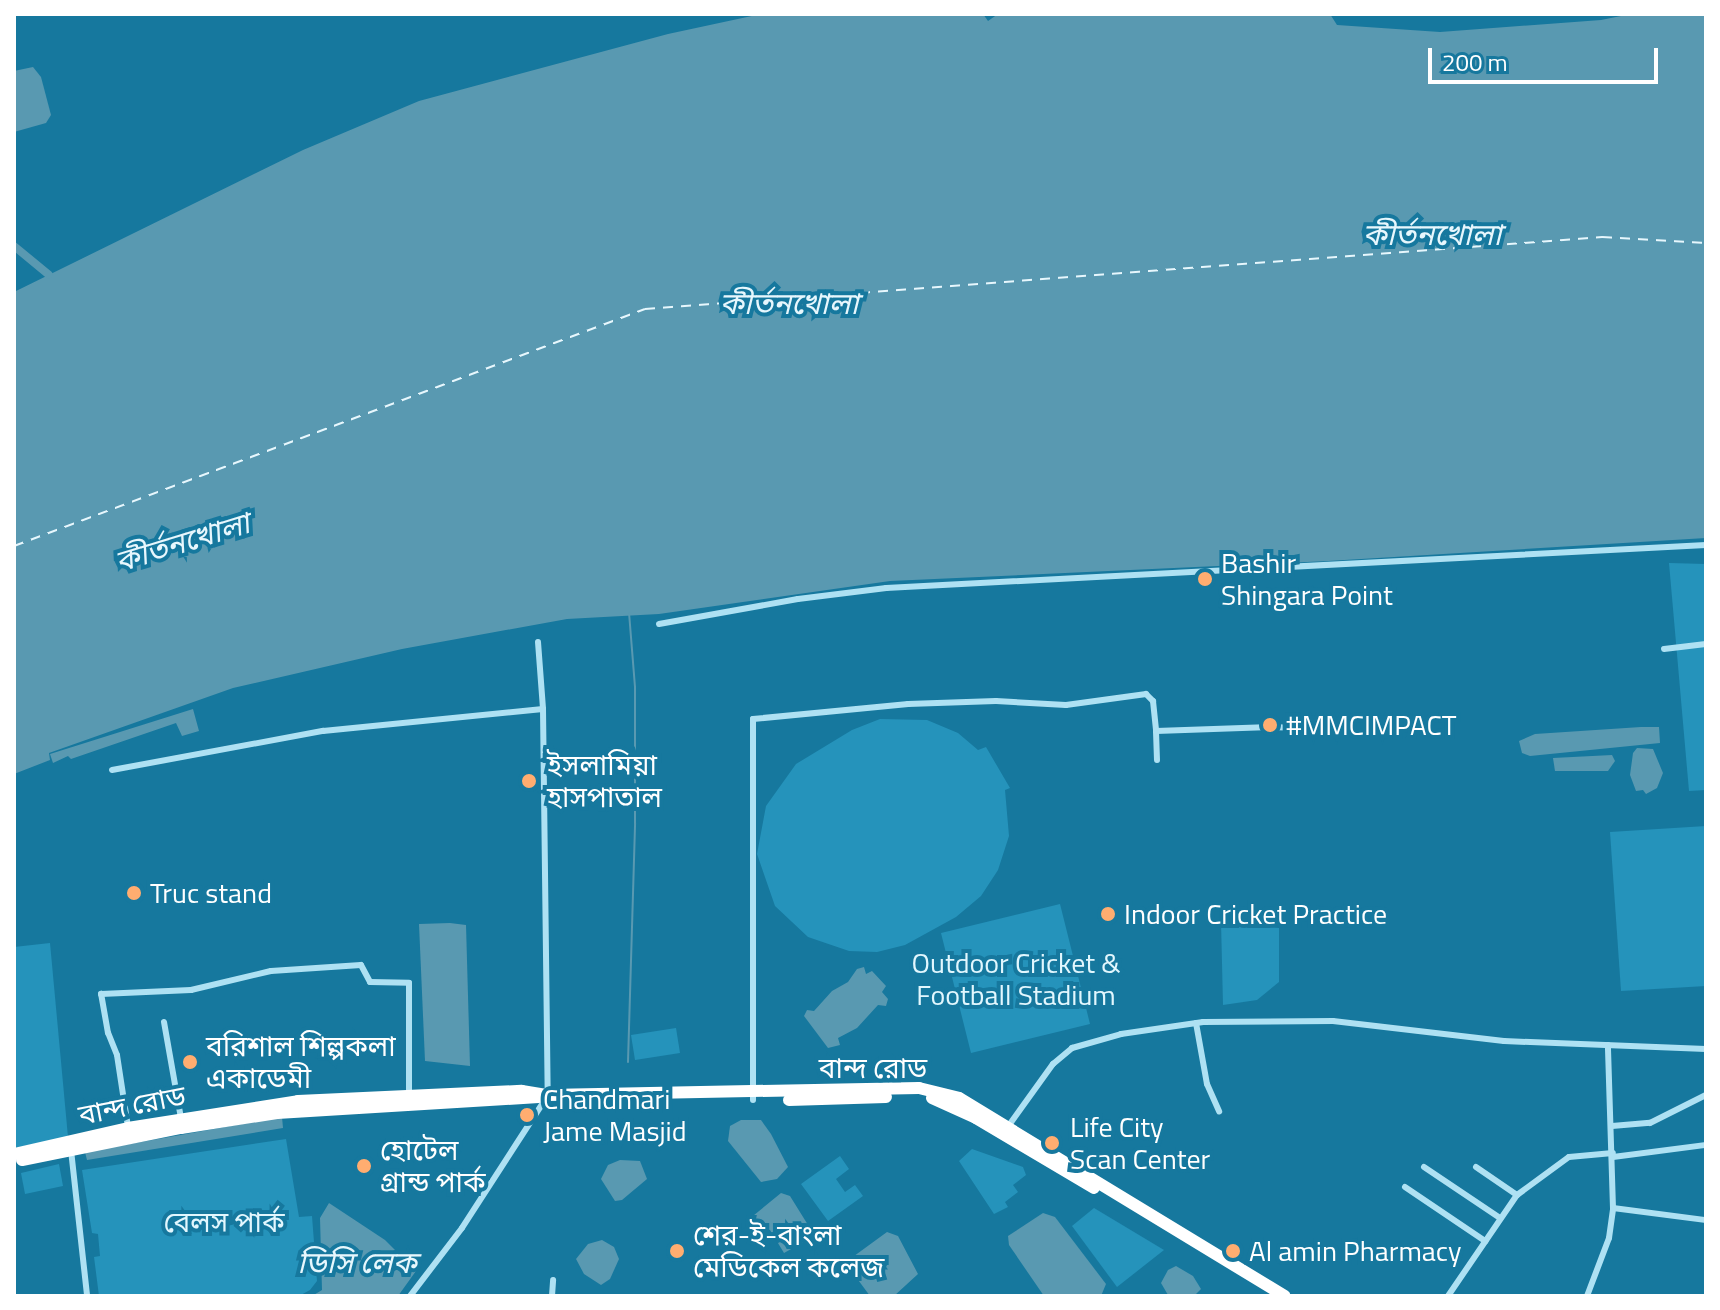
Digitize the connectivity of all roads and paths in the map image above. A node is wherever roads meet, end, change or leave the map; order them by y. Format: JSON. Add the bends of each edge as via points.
{"nodes":[{"id":1,"x":1706,"y":545,"type":"edge"},
{"id":2,"x":659,"y":624,"type":"dead end"},
{"id":3,"x":538,"y":642,"type":"dead end"},
{"id":4,"x":1706,"y":644,"type":"edge"},
{"id":5,"x":1664,"y":649,"type":"dead end"},
{"id":6,"x":543,"y":709,"type":"junction"},
{"id":7,"x":1326,"y":729,"type":"dead end"},
{"id":8,"x":1156,"y":731,"type":"junction"},
{"id":9,"x":1157,"y":760,"type":"dead end"},
{"id":10,"x":112,"y":770,"type":"dead end"},
{"id":11,"x":164,"y":1022,"type":"dead end"},
{"id":12,"x":1196,"y":1023,"type":"junction"},
{"id":13,"x":1608,"y":1045,"type":"junction"},
{"id":14,"x":1706,"y":1049,"type":"edge"},
{"id":15,"x":548,"y":1095,"type":"junction"},
{"id":16,"x":1706,"y":1095,"type":"edge"},
{"id":17,"x":409,"y":1096,"type":"junction"},
{"id":18,"x":753,"y":1096,"type":"junction"},
{"id":19,"x":1219,"y":1111,"type":"dead end"},
{"id":20,"x":181,"y":1118,"type":"junction"},
{"id":21,"x":1612,"y":1126,"type":"junction"},
{"id":22,"x":128,"y":1128,"type":"junction"},
{"id":23,"x":1006,"y":1131,"type":"junction"},
{"id":24,"x":1706,"y":1145,"type":"edge"},
{"id":25,"x":71,"y":1150,"type":"junction"},
{"id":26,"x":14,"y":1154,"type":"edge"},
{"id":27,"x":1613,"y":1155,"type":"junction"},
{"id":28,"x":14,"y":1162,"type":"edge"},
{"id":29,"x":1424,"y":1167,"type":"dead end"},
{"id":30,"x":1476,"y":1167,"type":"dead end"},
{"id":31,"x":1405,"y":1187,"type":"dead end"},
{"id":32,"x":1517,"y":1195,"type":"junction"},
{"id":33,"x":1613,"y":1208,"type":"junction"},
{"id":34,"x":1500,"y":1218,"type":"junction"},
{"id":35,"x":1706,"y":1220,"type":"edge"},
{"id":36,"x":1485,"y":1241,"type":"junction"},
{"id":37,"x":553,"y":1280,"type":"dead end"},
{"id":38,"x":87,"y":1296,"type":"edge"},
{"id":39,"x":410,"y":1296,"type":"edge"},
{"id":40,"x":552,"y":1296,"type":"edge"},
{"id":41,"x":1271,"y":1296,"type":"edge"},
{"id":42,"x":1285,"y":1296,"type":"edge"},
{"id":43,"x":1448,"y":1296,"type":"edge"},
{"id":44,"x":1587,"y":1296,"type":"edge"}],
"edges":[{"from":1,"to":2,"type":"street","via":[[886,588]]},
{"from":3,"to":6,"type":"street"},
{"from":4,"to":5,"type":"street"},
{"from":6,"to":10,"type":"street","via":[[323,731]]},
{"from":6,"to":15,"type":"street"},
{"from":7,"to":8,"type":"street"},
{"from":8,"to":9,"type":"street"},
{"from":8,"to":18,"type":"street","via":[[1153,701],[1146,694],[1066,705],[908,704],[753,719]]},
{"from":11,"to":20,"type":"street"},
{"from":12,"to":13,"type":"street","via":[[1333,1021],[1504,1041]]},
{"from":12,"to":19,"type":"street","via":[[1207,1084]]},
{"from":12,"to":23,"type":"street","via":[[1121,1034],[1072,1048],[1053,1064]]},
{"from":13,"to":14,"type":"street"},
{"from":13,"to":21,"type":"street"},
{"from":15,"to":17,"type":"highway","name":"বান্দ রোড","via":[[522,1091]]},
{"from":15,"to":18,"type":"highway","name":"বান্দ রোড"},
{"from":15,"to":25,"type":"highway","name":"বান্দ রোড","via":[[277,1113]]},
{"from":15,"to":39,"type":"street","via":[[462,1228]]},
{"from":16,"to":21,"type":"street","via":[[1650,1123]]},
{"from":17,"to":20,"type":"highway","name":"বান্দ রোড","via":[[298,1101]]},
{"from":17,"to":22,"type":"street","via":[[409,983],[370,982],[361,965],[271,971],[191,990],[101,994]]},
{"from":18,"to":23,"type":"highway","name":"বান্দ রোড","via":[[928,1097]]},
{"from":20,"to":22,"type":"highway","name":"বান্দ রোড"},
{"from":21,"to":27,"type":"street"},
{"from":22,"to":26,"type":"highway","name":"বান্দ রোড"},
{"from":23,"to":41,"type":"highway","name":"বান্দ রোড"},
{"from":23,"to":42,"type":"highway","name":"বান্দ রোড"},
{"from":24,"to":27,"type":"street"},
{"from":25,"to":28,"type":"highway","name":"বান্দ রোড"},
{"from":25,"to":38,"type":"street"},
{"from":27,"to":32,"type":"street","via":[[1569,1157]]},
{"from":27,"to":33,"type":"street"},
{"from":29,"to":34,"type":"street"},
{"from":30,"to":32,"type":"street"},
{"from":31,"to":36,"type":"street"},
{"from":32,"to":34,"type":"street"},
{"from":33,"to":35,"type":"street"},
{"from":33,"to":44,"type":"street","via":[[1609,1238]]},
{"from":34,"to":36,"type":"street"},
{"from":36,"to":43,"type":"street"},
{"from":37,"to":40,"type":"street"}]}
